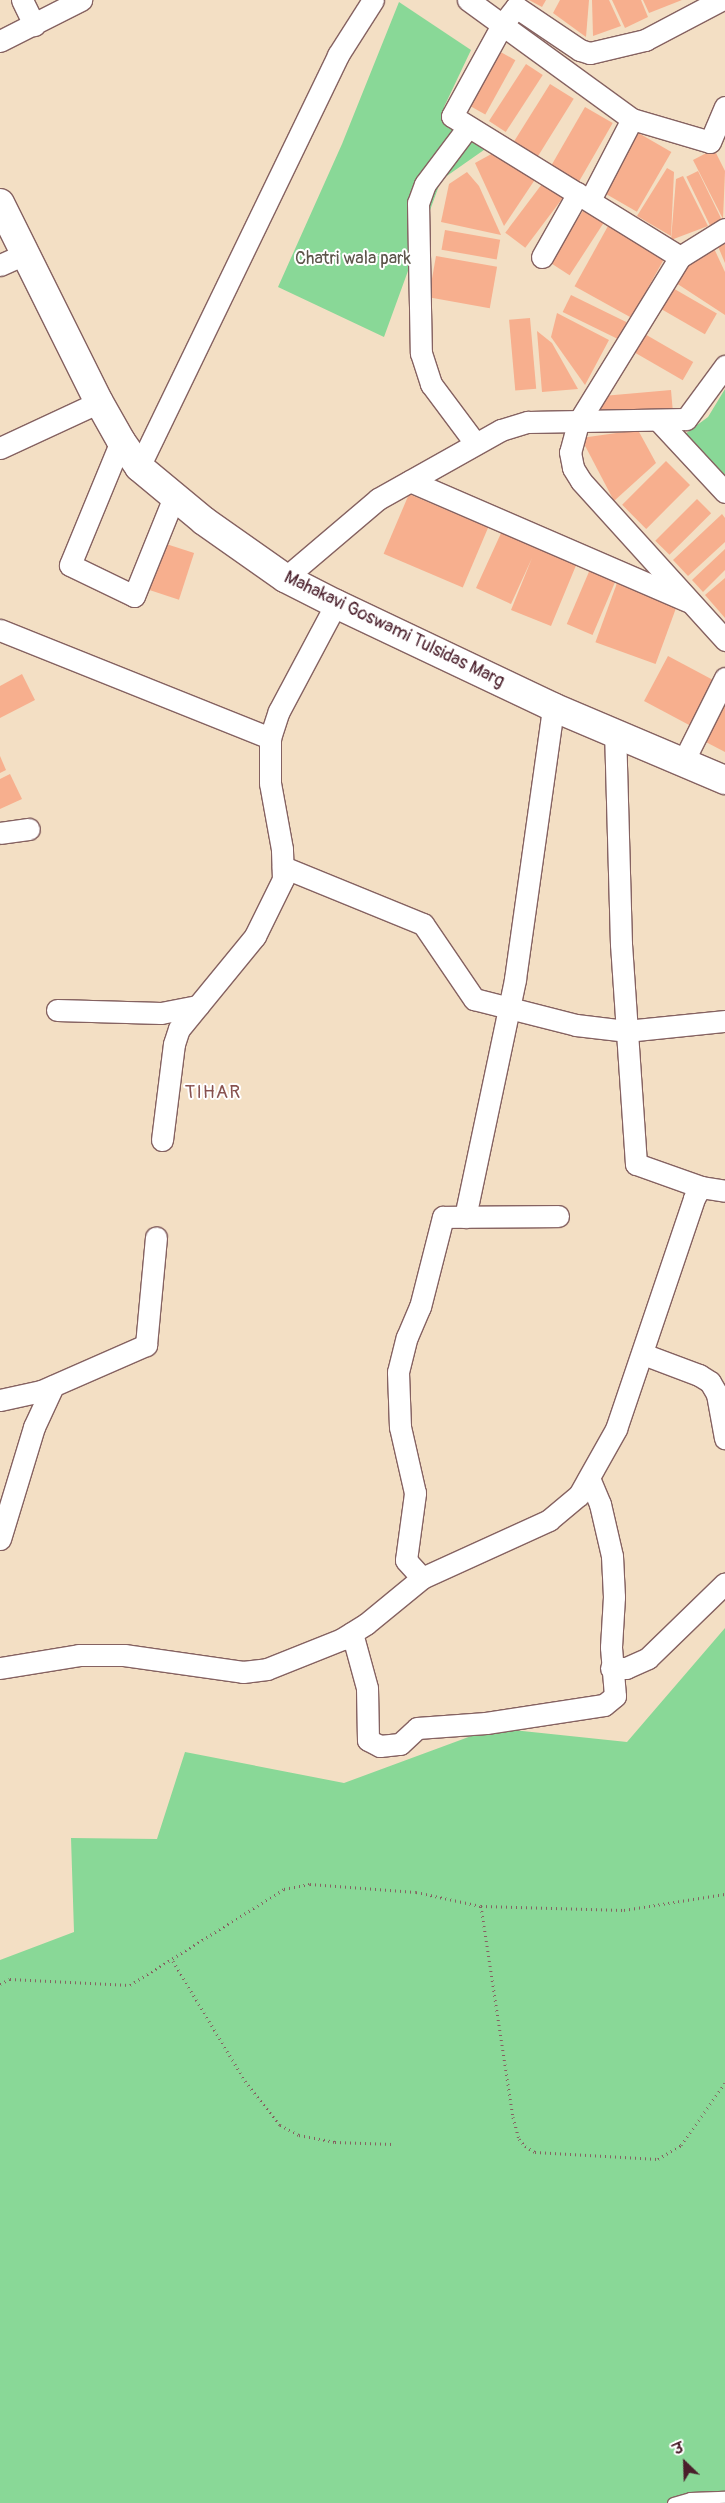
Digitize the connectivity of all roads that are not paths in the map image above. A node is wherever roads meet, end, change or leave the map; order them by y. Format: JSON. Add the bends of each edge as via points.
{"nodes":[{"id":1,"x":22,"y":0,"type":"edge"},
{"id":2,"x":81,"y":0,"type":"edge"},
{"id":3,"x":373,"y":0,"type":"edge"},
{"id":4,"x":468,"y":0,"type":"edge"},
{"id":5,"x":721,"y":0,"type":"edge"},
{"id":6,"x":34,"y":25,"type":"junction"},
{"id":7,"x":502,"y":25,"type":"junction"},
{"id":8,"x":0,"y":42,"type":"edge"},
{"id":9,"x":725,"y":107,"type":"edge"},
{"id":10,"x":632,"y":119,"type":"junction"},
{"id":11,"x":468,"y":127,"type":"junction"},
{"id":12,"x":584,"y":197,"type":"junction"},
{"id":13,"x":0,"y":202,"type":"edge"},
{"id":14,"x":725,"y":229,"type":"edge"},
{"id":15,"x":25,"y":254,"type":"junction"},
{"id":16,"x":680,"y":257,"type":"junction"},
{"id":17,"x":542,"y":258,"type":"dead end"},
{"id":18,"x":0,"y":265,"type":"edge"},
{"id":19,"x":725,"y":366,"type":"edge"},
{"id":20,"x":99,"y":402,"type":"junction"},
{"id":21,"x":659,"y":421,"type":"junction"},
{"id":22,"x":578,"y":423,"type":"junction"},
{"id":23,"x":121,"y":441,"type":"junction"},
{"id":24,"x":475,"y":443,"type":"junction"},
{"id":25,"x":0,"y":448,"type":"edge"},
{"id":26,"x":139,"y":467,"type":"junction"},
{"id":27,"x":410,"y":481,"type":"junction"},
{"id":28,"x":725,"y":492,"type":"edge"},
{"id":29,"x":174,"y":497,"type":"junction"},
{"id":30,"x":285,"y":578,"type":"junction"},
{"id":31,"x":336,"y":604,"type":"junction"},
{"id":32,"x":696,"y":605,"type":"junction"},
{"id":33,"x":0,"y":630,"type":"edge"},
{"id":34,"x":725,"y":640,"type":"edge"},
{"id":35,"x":725,"y":678,"type":"edge"},
{"id":36,"x":553,"y":706,"type":"junction"},
{"id":37,"x":615,"y":731,"type":"junction"},
{"id":38,"x":270,"y":738,"type":"junction"},
{"id":39,"x":683,"y":762,"type":"junction"},
{"id":40,"x":725,"y":780,"type":"edge"},
{"id":41,"x":29,"y":829,"type":"dead end"},
{"id":42,"x":0,"y":833,"type":"edge"},
{"id":43,"x":283,"y":867,"type":"junction"},
{"id":44,"x":198,"y":1006,"type":"junction"},
{"id":45,"x":508,"y":1009,"type":"junction"},
{"id":46,"x":56,"y":1010,"type":"dead end"},
{"id":47,"x":725,"y":1020,"type":"edge"},
{"id":48,"x":626,"y":1031,"type":"junction"},
{"id":49,"x":162,"y":1140,"type":"dead end"},
{"id":50,"x":701,"y":1187,"type":"junction"},
{"id":51,"x":725,"y":1191,"type":"edge"},
{"id":52,"x":558,"y":1216,"type":"dead end"},
{"id":53,"x":465,"y":1217,"type":"junction"},
{"id":54,"x":156,"y":1237,"type":"dead end"},
{"id":55,"x":643,"y":1354,"type":"junction"},
{"id":56,"x":53,"y":1386,"type":"junction"},
{"id":57,"x":0,"y":1400,"type":"edge"},
{"id":58,"x":725,"y":1438,"type":"edge"},
{"id":59,"x":589,"y":1478,"type":"junction"},
{"id":60,"x":0,"y":1538,"type":"edge"},
{"id":61,"x":422,"y":1578,"type":"junction"},
{"id":62,"x":725,"y":1583,"type":"edge"},
{"id":63,"x":352,"y":1633,"type":"junction"},
{"id":64,"x":0,"y":1668,"type":"edge"},
{"id":65,"x":611,"y":1668,"type":"junction"},
{"id":66,"x":725,"y":2497,"type":"edge"},
{"id":67,"x":673,"y":2503,"type":"edge"}],
"edges":[{"from":1,"to":6,"type":"street"},
{"from":2,"to":6,"type":"street"},
{"from":3,"to":26,"type":"street","via":[[338,55]]},
{"from":4,"to":7,"type":"street"},
{"from":5,"to":7,"type":"street","via":[[645,40],[590,53],[580,50],[520,8],[513,9]]},
{"from":6,"to":8,"type":"street"},
{"from":7,"to":10,"type":"street"},
{"from":7,"to":11,"type":"street","via":[[452,115],[452,119]]},
{"from":9,"to":10,"type":"street","via":[[710,142]]},
{"from":10,"to":12,"type":"street"},
{"from":11,"to":12,"type":"street"},
{"from":11,"to":24,"type":"street","via":[[425,184],[418,203],[421,353],[431,384]]},
{"from":12,"to":16,"type":"street"},
{"from":12,"to":17,"type":"street"},
{"from":13,"to":15,"type":"street","name":"Mahakavi Goswami Tulsidas Marg"},
{"from":14,"to":16,"type":"street"},
{"from":15,"to":18,"type":"street"},
{"from":15,"to":20,"type":"street","name":"Mahakavi Goswami Tulsidas Marg"},
{"from":16,"to":22,"type":"street"},
{"from":19,"to":21,"type":"street","via":[[688,417]]},
{"from":20,"to":23,"type":"street","name":"Mahakavi Goswami Tulsidas Marg"},
{"from":20,"to":25,"type":"street"},
{"from":21,"to":22,"type":"street"},
{"from":21,"to":28,"type":"street"},
{"from":22,"to":24,"type":"street","via":[[528,422]]},
{"from":22,"to":32,"type":"street","via":[[570,452],[573,468],[581,481]]},
{"from":23,"to":26,"type":"street","name":"Mahakavi Goswami Tulsidas Marg"},
{"from":23,"to":29,"type":"street","via":[[70,565],[134,596]]},
{"from":24,"to":27,"type":"street"},
{"from":26,"to":29,"type":"street","name":"Mahakavi Goswami Tulsidas Marg"},
{"from":27,"to":30,"type":"street","via":[[378,499]]},
{"from":27,"to":32,"type":"street"},
{"from":29,"to":30,"type":"street","name":"Mahakavi Goswami Tulsidas Marg","via":[[204,522]]},
{"from":30,"to":31,"type":"street","name":"Mahakavi Goswami Tulsidas Marg"},
{"from":31,"to":36,"type":"street","name":"Mahakavi Goswami Tulsidas Marg"},
{"from":31,"to":38,"type":"street","via":[[279,710]]},
{"from":32,"to":34,"type":"street"},
{"from":33,"to":38,"type":"street","via":[[62,652]]},
{"from":35,"to":39,"type":"street"},
{"from":36,"to":37,"type":"street","name":"Mahakavi Goswami Tulsidas Marg"},
{"from":36,"to":45,"type":"street"},
{"from":37,"to":39,"type":"street","name":"Mahakavi Goswami Tulsidas Marg"},
{"from":37,"to":48,"type":"street"},
{"from":38,"to":43,"type":"street","via":[[270,783]]},
{"from":39,"to":40,"type":"street","name":"Mahakavi Goswami Tulsidas Marg"},
{"from":41,"to":42,"type":"street"},
{"from":43,"to":44,"type":"street","via":[[279,890],[255,936]]},
{"from":43,"to":45,"type":"street","via":[[423,924],[474,999]]},
{"from":44,"to":46,"type":"street","via":[[161,1013]]},
{"from":44,"to":49,"type":"street","via":[[179,1029],[174,1044]]},
{"from":45,"to":48,"type":"street","via":[[576,1026]]},
{"from":45,"to":53,"type":"street"},
{"from":47,"to":48,"type":"street"},
{"from":48,"to":50,"type":"street","via":[[636,1164]]},
{"from":50,"to":51,"type":"street"},
{"from":50,"to":55,"type":"street","via":[[694,1198]]},
{"from":52,"to":53,"type":"street"},
{"from":53,"to":61,"type":"street","via":[[443,1217],[420,1307],[407,1337],[398,1372],[400,1427],[415,1493],[406,1560]]},
{"from":54,"to":56,"type":"street","via":[[146,1345]]},
{"from":55,"to":58,"type":"street","via":[[699,1374],[710,1382],[717,1394]]},
{"from":55,"to":59,"type":"street","via":[[616,1429]]},
{"from":56,"to":57,"type":"street","via":[[25,1397]]},
{"from":56,"to":60,"type":"street","via":[[34,1427]]},
{"from":59,"to":61,"type":"street","via":[[579,1495],[550,1520]]},
{"from":59,"to":65,"type":"street","via":[[600,1504],[612,1556]]},
{"from":61,"to":63,"type":"street"},
{"from":62,"to":65,"type":"street","via":[[648,1658],[626,1668]]},
{"from":63,"to":64,"type":"street","via":[[324,1648],[254,1672],[124,1655],[79,1655]]},
{"from":63,"to":65,"type":"street","via":[[367,1688],[368,1740],[380,1746],[400,1744],[416,1728],[495,1722],[604,1705],[615,1696]]},
{"from":66,"to":67,"type":"lane","via":[[690,2498]]}]}
